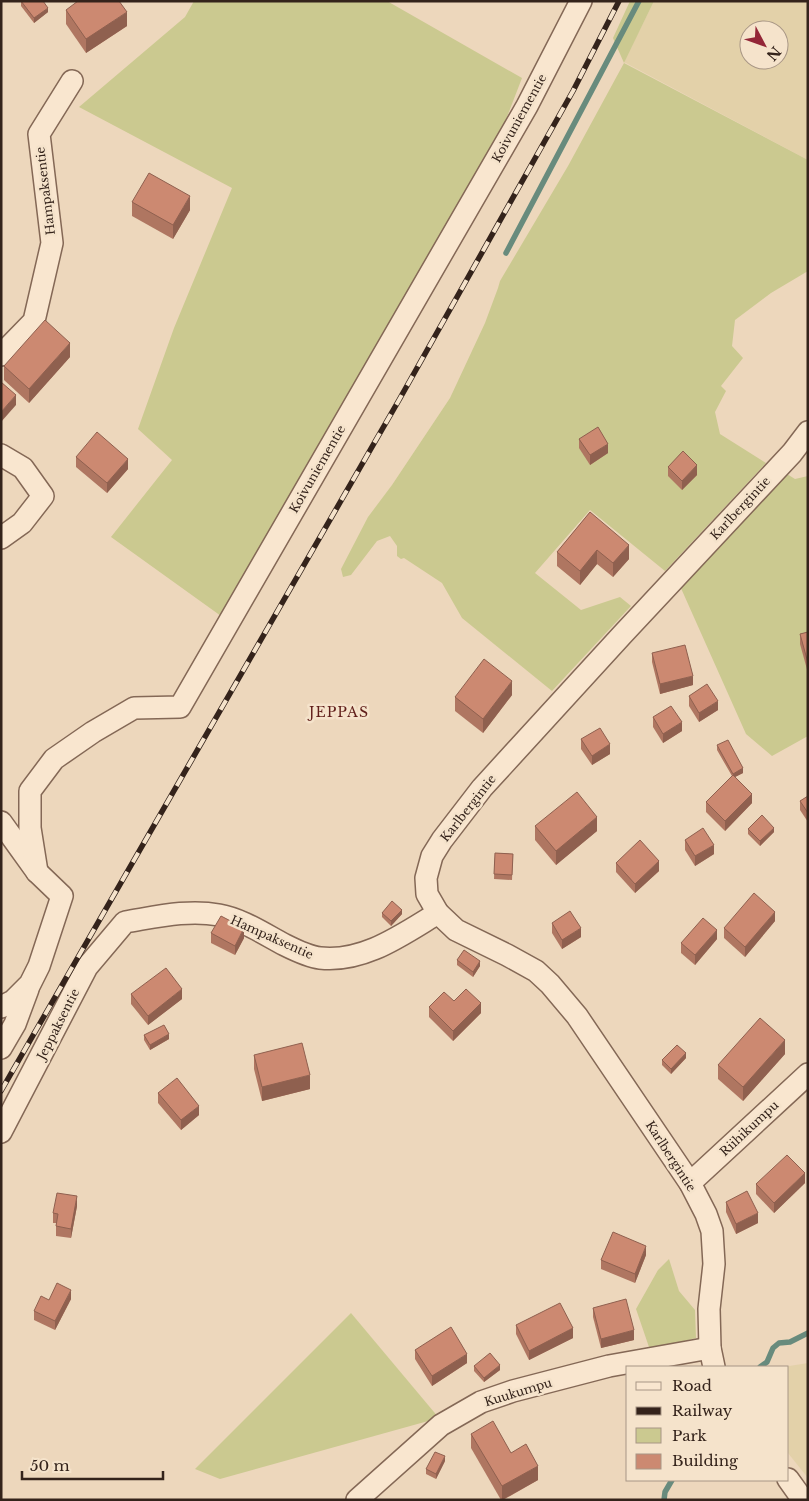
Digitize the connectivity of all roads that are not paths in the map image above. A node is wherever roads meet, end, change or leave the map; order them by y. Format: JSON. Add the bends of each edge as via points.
{"nodes":[{"id":1,"x":581,"y":1,"type":"edge"},
{"id":2,"x":72,"y":81,"type":"dead end"},
{"id":3,"x":1,"y":355,"type":"edge"},
{"id":4,"x":808,"y":432,"type":"edge"},
{"id":5,"x":1,"y":456,"type":"edge"},
{"id":6,"x":1,"y":538,"type":"edge"},
{"id":7,"x":1,"y":822,"type":"edge"},
{"id":8,"x":37,"y":872,"type":"junction"},
{"id":9,"x":438,"y":913,"type":"junction"},
{"id":10,"x":125,"y":922,"type":"joint"},
{"id":11,"x":30,"y":984,"type":"junction"},
{"id":12,"x":1,"y":1007,"type":"edge"},
{"id":13,"x":1,"y":1048,"type":"edge"},
{"id":14,"x":808,"y":1074,"type":"edge"},
{"id":15,"x":1,"y":1132,"type":"edge"},
{"id":16,"x":690,"y":1183,"type":"junction"},
{"id":17,"x":712,"y":1358,"type":"edge"},
{"id":18,"x":789,"y":1480,"type":"edge"},
{"id":19,"x":357,"y":1500,"type":"edge"},
{"id":20,"x":803,"y":1500,"type":"edge"}],
"edges":[{"from":1,"to":8,"type":"street","name":"Koivuniementie","via":[[527,106],[180,707],[134,708],[54,760],[30,791],[30,828]]},
{"from":2,"to":3,"type":"street","name":"Hampaksentie","via":[[39,134],[52,243],[34,321]]},
{"from":4,"to":9,"type":"street","name":"Karlbergintie","via":[[482,788],[442,840],[432,856],[426,878],[427,894]]},
{"from":5,"to":6,"type":"street","via":[[23,468],[43,496],[22,522]]},
{"from":7,"to":8,"type":"street"},
{"from":8,"to":11,"type":"street","via":[[62,896]]},
{"from":9,"to":10,"type":"street","name":"Hampaksentie","via":[[384,945],[341,958],[319,958],[220,915],[190,912]]},
{"from":9,"to":16,"type":"street","name":"Karlbergintie","via":[[456,930],[536,971],[550,984],[577,1016]]},
{"from":10,"to":15,"type":"street","name":"Jeppaksentie","via":[[87,967]]},
{"from":11,"to":12,"type":"street","via":[[13,1001]]},
{"from":11,"to":13,"type":"street","via":[[15,1024]]},
{"from":14,"to":16,"type":"street","name":"Riihikumpu"},
{"from":16,"to":17,"type":"street","name":"Karlbergintie","via":[[712,1231]]},
{"from":17,"to":19,"type":"street","name":"Kuukumpu","via":[[608,1366],[481,1402],[441,1425]]},
{"from":18,"to":20,"type":"street"}]}
